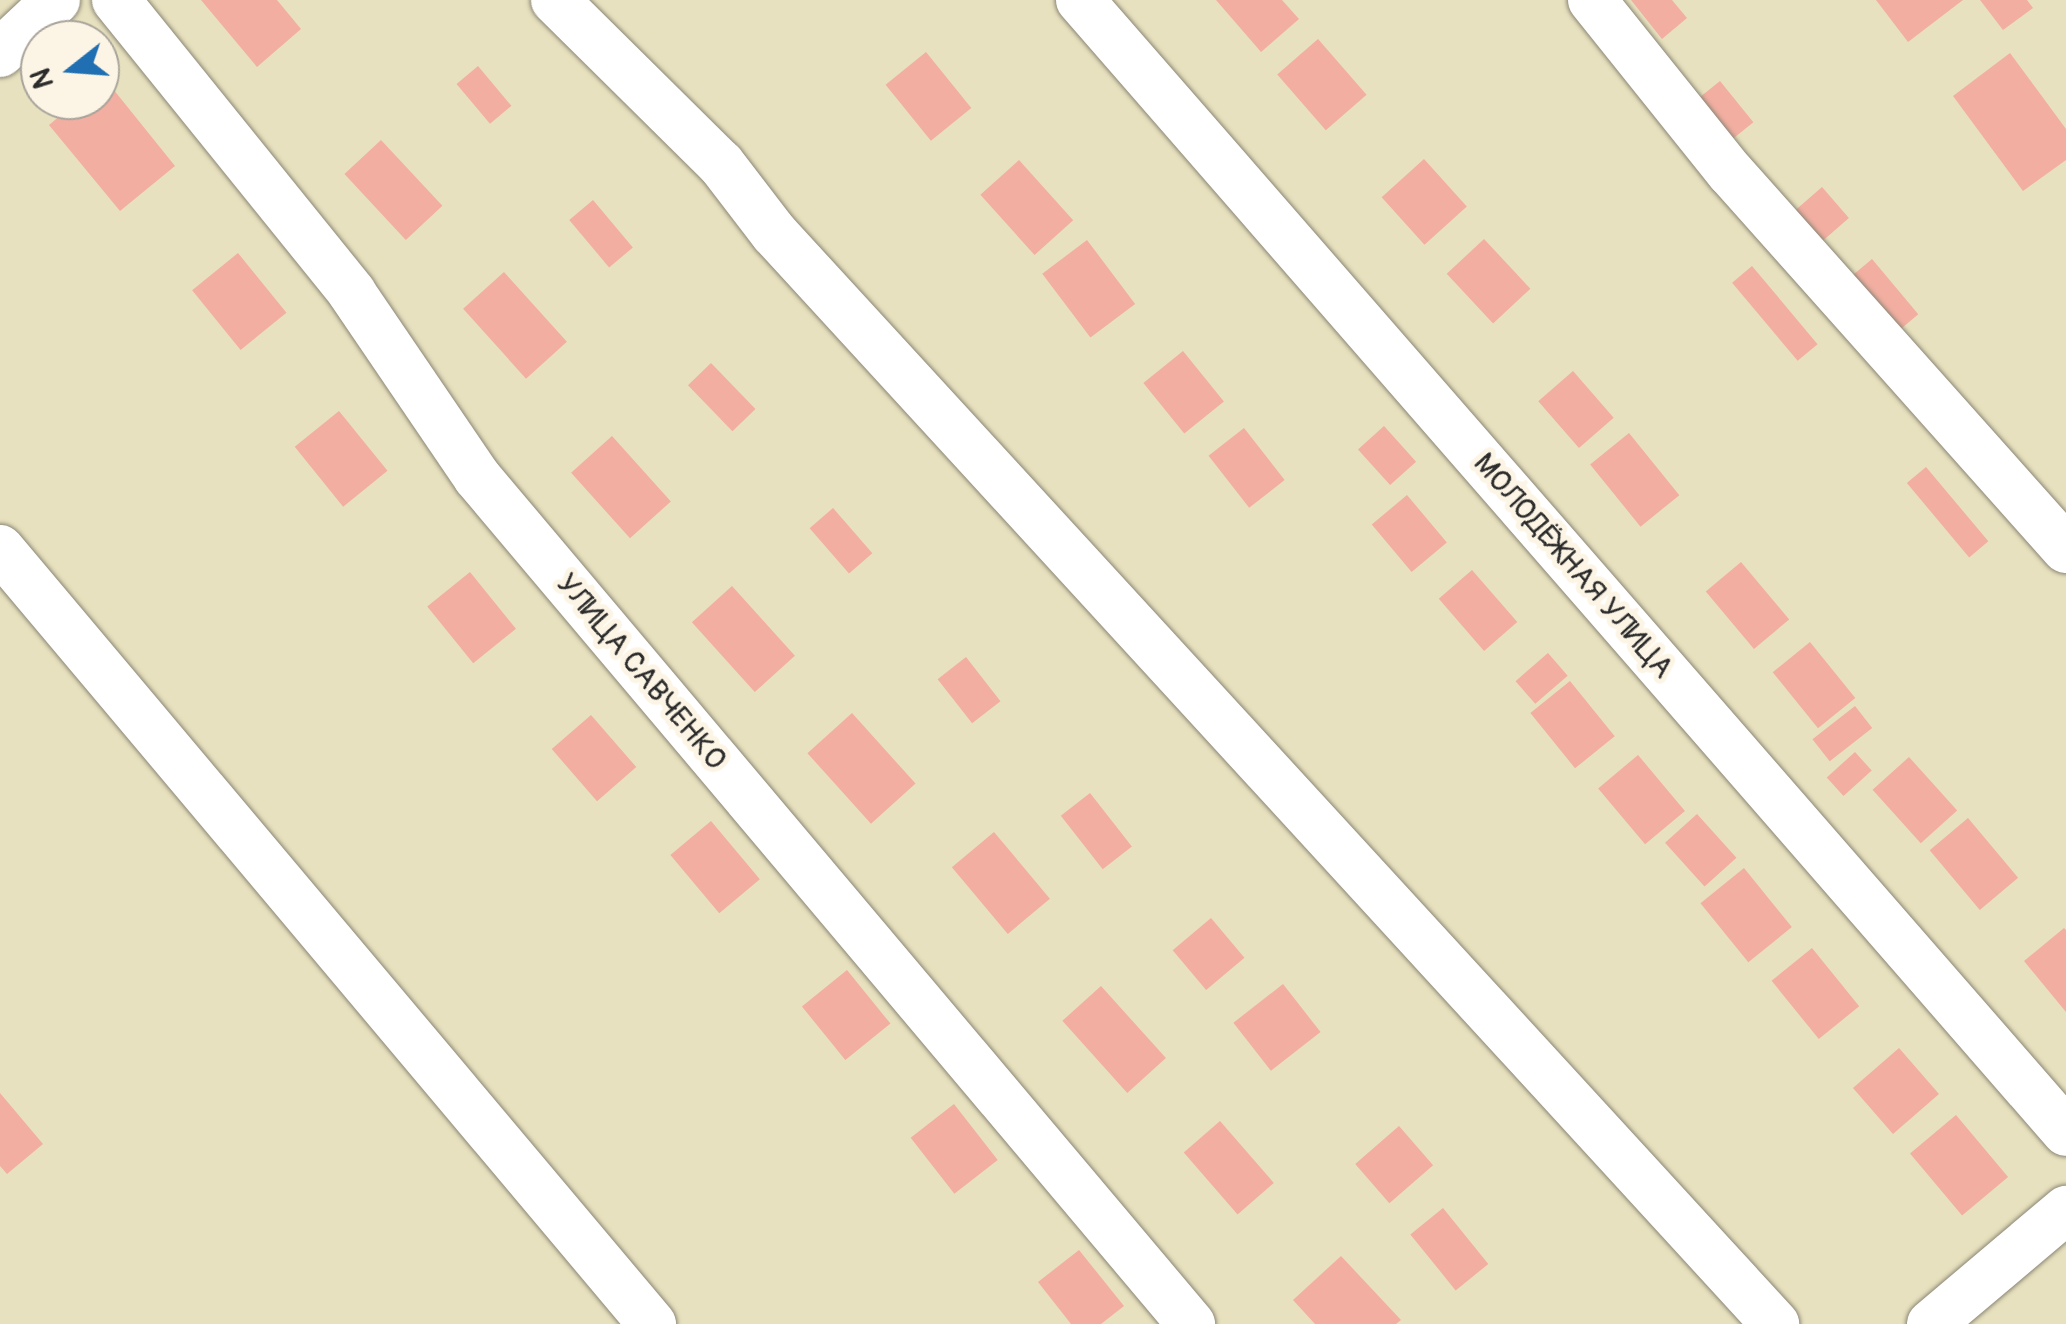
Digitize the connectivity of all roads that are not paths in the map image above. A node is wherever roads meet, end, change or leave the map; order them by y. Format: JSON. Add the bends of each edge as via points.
{"nodes":[{"id":1,"x":56,"y":0,"type":"edge"},
{"id":2,"x":116,"y":0,"type":"edge"},
{"id":3,"x":555,"y":0,"type":"edge"},
{"id":4,"x":1080,"y":0,"type":"edge"},
{"id":5,"x":1592,"y":0,"type":"edge"},
{"id":6,"x":0,"y":53,"type":"edge"},
{"id":7,"x":0,"y":549,"type":"edge"},
{"id":8,"x":2066,"y":549,"type":"edge"},
{"id":9,"x":2066,"y":1132,"type":"edge"},
{"id":10,"x":2066,"y":1210,"type":"edge"},
{"id":11,"x":652,"y":1324,"type":"edge"},
{"id":12,"x":1191,"y":1324,"type":"edge"},
{"id":13,"x":1776,"y":1324,"type":"edge"},
{"id":14,"x":1932,"y":1324,"type":"edge"}],
"edges":[{"from":1,"to":6,"type":"street"},
{"from":2,"to":12,"type":"street","name":"УЛИЦА САВЧЕНКО","via":[[352,293],[477,478]]},
{"from":3,"to":13,"type":"street","via":[[721,164],[774,232]]},
{"from":4,"to":9,"type":"street","name":"МОЛОДЁЖНАЯ УЛИЦА"},
{"from":5,"to":8,"type":"street","via":[[1730,172]]},
{"from":7,"to":11,"type":"street"},
{"from":10,"to":14,"type":"street"}]}
